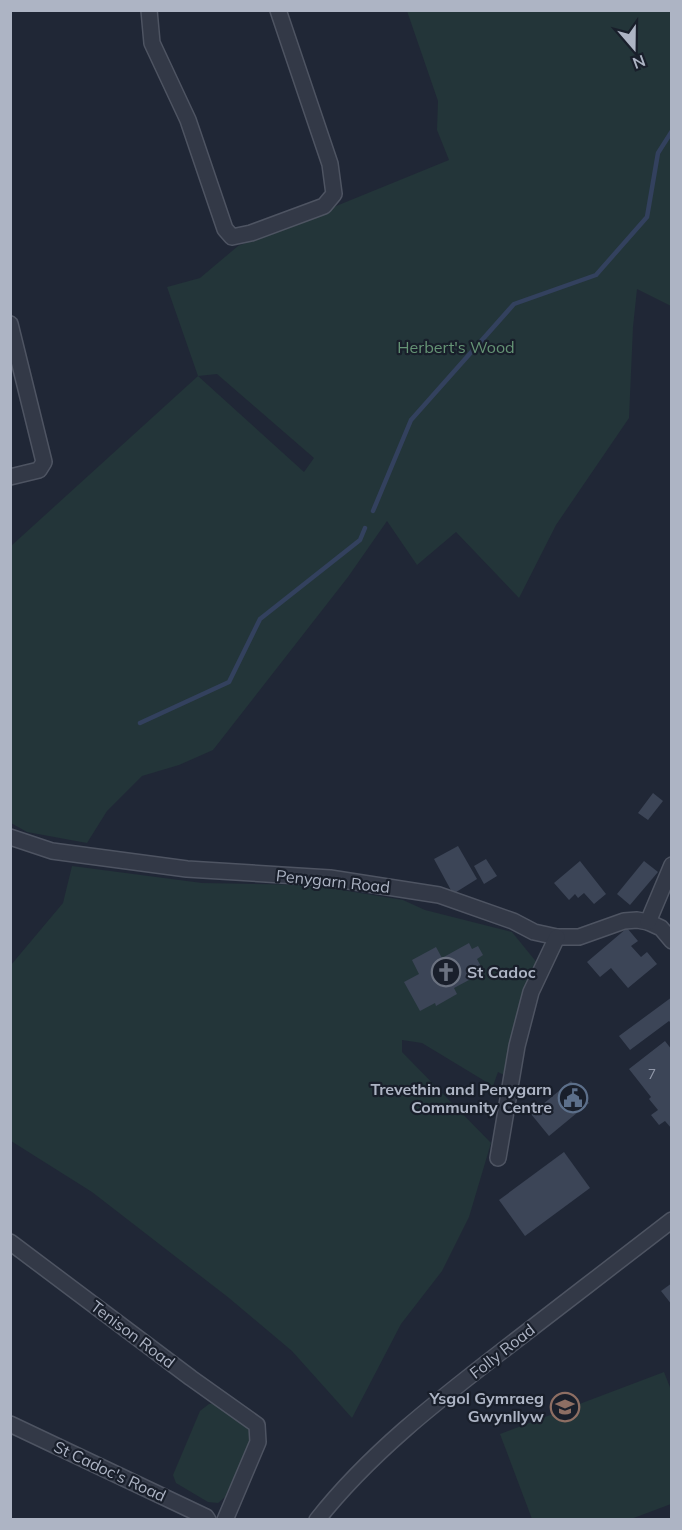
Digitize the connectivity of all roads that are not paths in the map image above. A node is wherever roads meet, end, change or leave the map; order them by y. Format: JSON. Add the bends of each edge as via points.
{"nodes":[{"id":1,"x":149,"y":10,"type":"edge"},
{"id":2,"x":278,"y":10,"type":"edge"},
{"id":3,"x":10,"y":324,"type":"edge"},
{"id":4,"x":10,"y":477,"type":"edge"},
{"id":5,"x":10,"y":837,"type":"edge"},
{"id":6,"x":672,"y":864,"type":"edge"},
{"id":7,"x":648,"y":922,"type":"junction"},
{"id":8,"x":556,"y":937,"type":"junction"},
{"id":9,"x":672,"y":941,"type":"edge"},
{"id":10,"x":498,"y":1158,"type":"dead end"},
{"id":11,"x":672,"y":1220,"type":"edge"},
{"id":12,"x":10,"y":1242,"type":"edge"},
{"id":13,"x":10,"y":1424,"type":"edge"},
{"id":14,"x":208,"y":1520,"type":"edge"},
{"id":15,"x":225,"y":1520,"type":"edge"},
{"id":16,"x":318,"y":1520,"type":"edge"}],
"edges":[{"from":1,"to":2,"type":"street","via":[[153,43],[188,120],[225,229],[232,237],[251,234],[324,206],[334,194],[330,164]]},
{"from":3,"to":4,"type":"street","via":[[44,462],[39,470]]},
{"from":5,"to":8,"type":"street","name":"Penygarn Road","via":[[52,850],[188,869],[330,878],[439,895]]},
{"from":6,"to":7,"type":"street"},
{"from":7,"to":8,"type":"street","name":"Penygarn Road","via":[[624,921],[579,937]]},
{"from":7,"to":9,"type":"street","via":[[661,928]]},
{"from":8,"to":10,"type":"street","via":[[531,992],[517,1046]]},
{"from":11,"to":16,"type":"street","name":"Folly Road","via":[[441,1398],[382,1450]]},
{"from":12,"to":15,"type":"street","name":"Tenison Road","via":[[257,1425],[258,1442]]},
{"from":13,"to":14,"type":"street","name":"St Cadoc's Road"}]}
